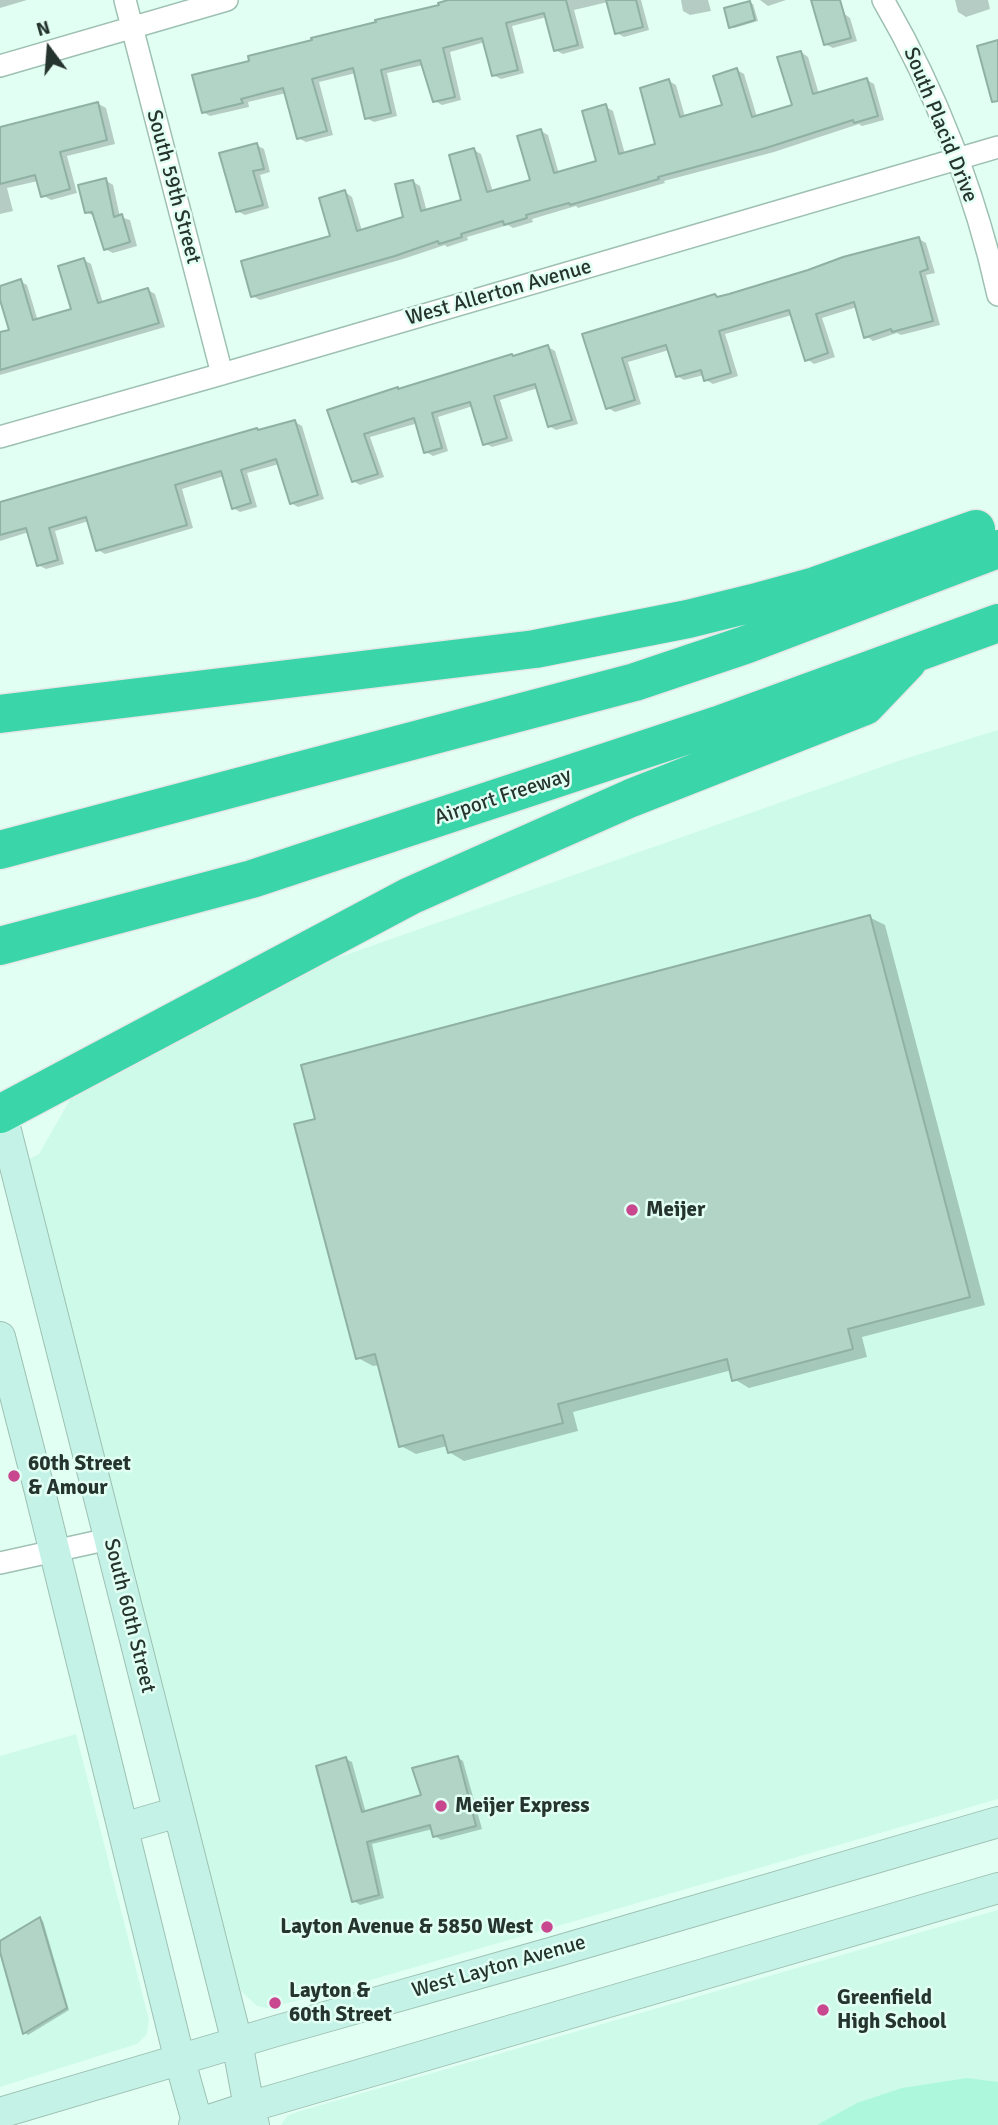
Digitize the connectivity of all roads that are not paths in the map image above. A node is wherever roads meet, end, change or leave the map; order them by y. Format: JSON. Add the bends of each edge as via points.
{"nodes":[{"id":1,"x":125,"y":0,"type":"edge"},
{"id":2,"x":227,"y":0,"type":"edge"},
{"id":3,"x":883,"y":0,"type":"edge"},
{"id":4,"x":132,"y":28,"type":"junction"},
{"id":5,"x":0,"y":66,"type":"edge"},
{"id":6,"x":998,"y":146,"type":"edge"},
{"id":7,"x":956,"y":158,"type":"junction"},
{"id":8,"x":998,"y":295,"type":"edge"},
{"id":9,"x":222,"y":374,"type":"junction"},
{"id":10,"x":0,"y":437,"type":"edge"},
{"id":11,"x":998,"y":522,"type":"edge"},
{"id":12,"x":998,"y":549,"type":"edge"},
{"id":13,"x":998,"y":623,"type":"edge"},
{"id":14,"x":914,"y":655,"type":"junction"},
{"id":15,"x":0,"y":714,"type":"edge"},
{"id":16,"x":0,"y":850,"type":"edge"},
{"id":17,"x":0,"y":946,"type":"edge"},
{"id":18,"x":1,"y":1112,"type":"edge"},
{"id":19,"x":0,"y":1338,"type":"edge"},
{"id":20,"x":109,"y":1539,"type":"junction"},
{"id":21,"x":55,"y":1552,"type":"junction"},
{"id":22,"x":0,"y":1563,"type":"edge"},
{"id":23,"x":178,"y":1812,"type":"junction"},
{"id":24,"x":998,"y":1822,"type":"edge"},
{"id":25,"x":123,"y":1828,"type":"junction"},
{"id":26,"x":998,"y":1888,"type":"edge"},
{"id":27,"x":237,"y":2042,"type":"junction"},
{"id":28,"x":180,"y":2061,"type":"junction"},
{"id":29,"x":0,"y":2113,"type":"edge"},
{"id":30,"x":251,"y":2116,"type":"edge"},
{"id":31,"x":197,"y":2125,"type":"edge"}],
"edges":[{"from":1,"to":4,"type":"street","name":"South 59th Street"},
{"from":2,"to":4,"type":"street"},
{"from":3,"to":7,"type":"street","name":"South Placid Drive","via":[[924,79]]},
{"from":4,"to":5,"type":"street"},
{"from":4,"to":9,"type":"street","name":"South 59th Street"},
{"from":6,"to":7,"type":"street","name":"West Allerton Avenue"},
{"from":7,"to":8,"type":"street","name":"South Placid Drive"},
{"from":7,"to":9,"type":"street","name":"West Allerton Avenue"},
{"from":9,"to":10,"type":"street","name":"West Allerton Avenue"},
{"from":11,"to":15,"type":"highway","via":[[815,586],[688,619],[536,649]]},
{"from":12,"to":16,"type":"highway","via":[[635,682]]},
{"from":13,"to":14,"type":"highway","name":"Airport Freeway"},
{"from":14,"to":17,"type":"highway","name":"Airport Freeway","via":[[666,743],[252,879]]},
{"from":14,"to":18,"type":"highway","via":[[865,706],[631,798],[410,896]]},
{"from":18,"to":20,"type":"main road","name":"South 60th Street"},
{"from":19,"to":21,"type":"main road"},
{"from":20,"to":21,"type":"street"},
{"from":20,"to":23,"type":"main road","name":"South 60th Street"},
{"from":21,"to":22,"type":"street"},
{"from":21,"to":25,"type":"main road"},
{"from":23,"to":25,"type":"main road"},
{"from":23,"to":27,"type":"main road","name":"South 60th Street"},
{"from":24,"to":27,"type":"main road","name":"West Layton Avenue"},
{"from":25,"to":28,"type":"main road"},
{"from":26,"to":30,"type":"main road"},
{"from":27,"to":28,"type":"main road","name":"West Layton Avenue"},
{"from":27,"to":30,"type":"main road","name":"South 60th Street"},
{"from":28,"to":29,"type":"main road","name":"West Layton Avenue"},
{"from":28,"to":31,"type":"main road"},
{"from":30,"to":31,"type":"main road"}]}
